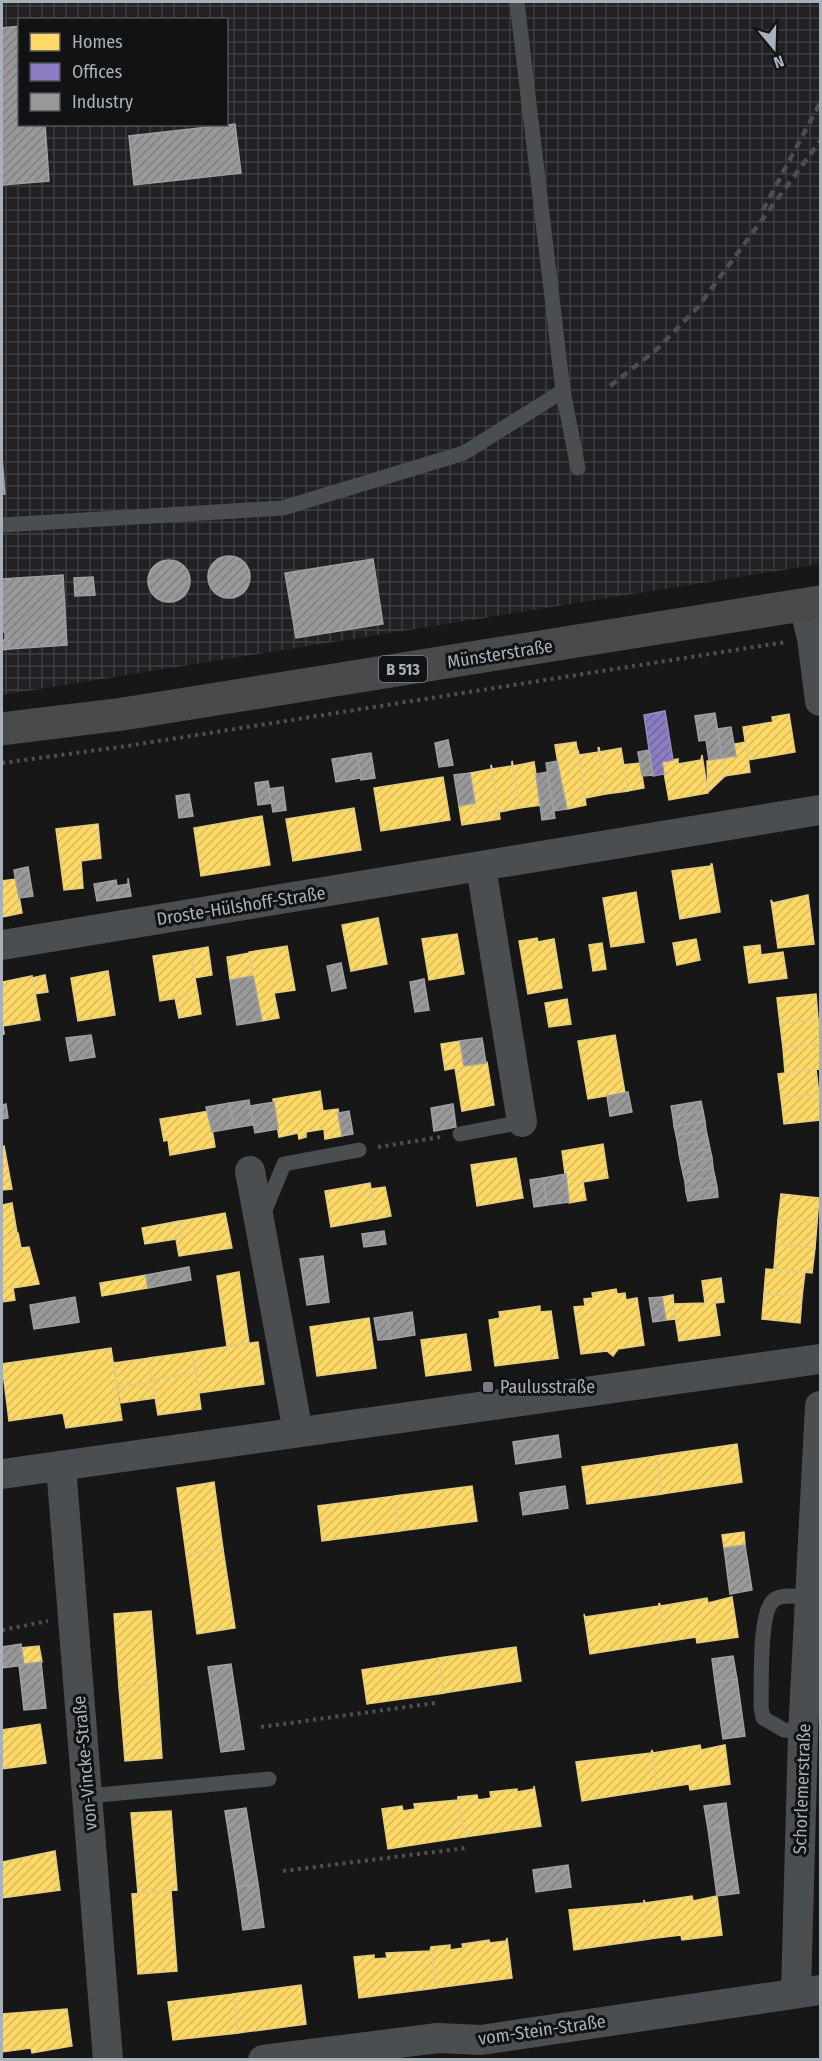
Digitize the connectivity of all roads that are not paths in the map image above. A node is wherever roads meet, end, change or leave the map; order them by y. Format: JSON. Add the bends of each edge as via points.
{"nodes":[{"id":1,"x":517,"y":2,"type":"edge"},
{"id":2,"x":563,"y":391,"type":"junction"},
{"id":3,"x":578,"y":468,"type":"dead end"},
{"id":4,"x":2,"y":525,"type":"edge"},
{"id":5,"x":812,"y":603,"type":"edge"},
{"id":6,"x":820,"y":702,"type":"edge"},
{"id":7,"x":2,"y":729,"type":"edge"},
{"id":8,"x":820,"y":810,"type":"edge"},
{"id":9,"x":481,"y":867,"type":"junction"},
{"id":10,"x":2,"y":945,"type":"edge"},
{"id":11,"x":522,"y":1122,"type":"joint"},
{"id":12,"x":460,"y":1134,"type":"road end"},
{"id":13,"x":359,"y":1150,"type":"road end"},
{"id":14,"x":250,"y":1171,"type":"dead end"},
{"id":15,"x":259,"y":1224,"type":"junction"},
{"id":16,"x":820,"y":1359,"type":"edge"},
{"id":17,"x":820,"y":1406,"type":"edge"},
{"id":18,"x":298,"y":1432,"type":"junction"},
{"id":19,"x":61,"y":1466,"type":"junction"},
{"id":20,"x":2,"y":1474,"type":"edge"},
{"id":21,"x":811,"y":1597,"type":"junction"},
{"id":22,"x":804,"y":1731,"type":"junction"},
{"id":23,"x":269,"y":1779,"type":"dead end"},
{"id":24,"x":88,"y":1796,"type":"junction"},
{"id":25,"x":808,"y":1992,"type":"edge"},
{"id":26,"x":480,"y":2050,"type":"edge"},
{"id":27,"x":108,"y":2060,"type":"edge"},
{"id":28,"x":263,"y":2060,"type":"edge"}],
"edges":[{"from":1,"to":2,"type":"lane"},
{"from":2,"to":3,"type":"lane"},
{"from":2,"to":4,"type":"lane","via":[[464,453],[283,508]]},
{"from":5,"to":6,"type":"street"},
{"from":5,"to":7,"type":"main road","name":"Münsterstraße","number":"B 513","via":[[135,712]]},
{"from":8,"to":9,"type":"street","name":"Droste-Hülshoff-Straße"},
{"from":9,"to":10,"type":"street","name":"Droste-Hülshoff-Straße"},
{"from":9,"to":11,"type":"street"},
{"from":11,"to":12,"type":"lane"},
{"from":13,"to":15,"type":"lane","via":[[284,1164]]},
{"from":14,"to":15,"type":"street"},
{"from":15,"to":18,"type":"street"},
{"from":16,"to":18,"type":"street"},
{"from":17,"to":21,"type":"street","name":"Schorlemerstraße"},
{"from":18,"to":19,"type":"street"},
{"from":19,"to":20,"type":"street"},
{"from":19,"to":24,"type":"street","name":"von-Vincke-Straße"},
{"from":21,"to":22,"type":"street","name":"Schorlemerstraße"},
{"from":21,"to":22,"type":"lane","via":[[774,1600],[764,1623],[764,1718],[784,1730]]},
{"from":22,"to":25,"type":"street","name":"Schorlemerstraße"},
{"from":23,"to":24,"type":"lane"},
{"from":24,"to":27,"type":"street","name":"von-Vincke-Straße"},
{"from":25,"to":26,"type":"street","name":"vom-Stein-Straße"},
{"from":26,"to":28,"type":"street","name":"vom-Stein-Straße","via":[[438,2038]]}]}
